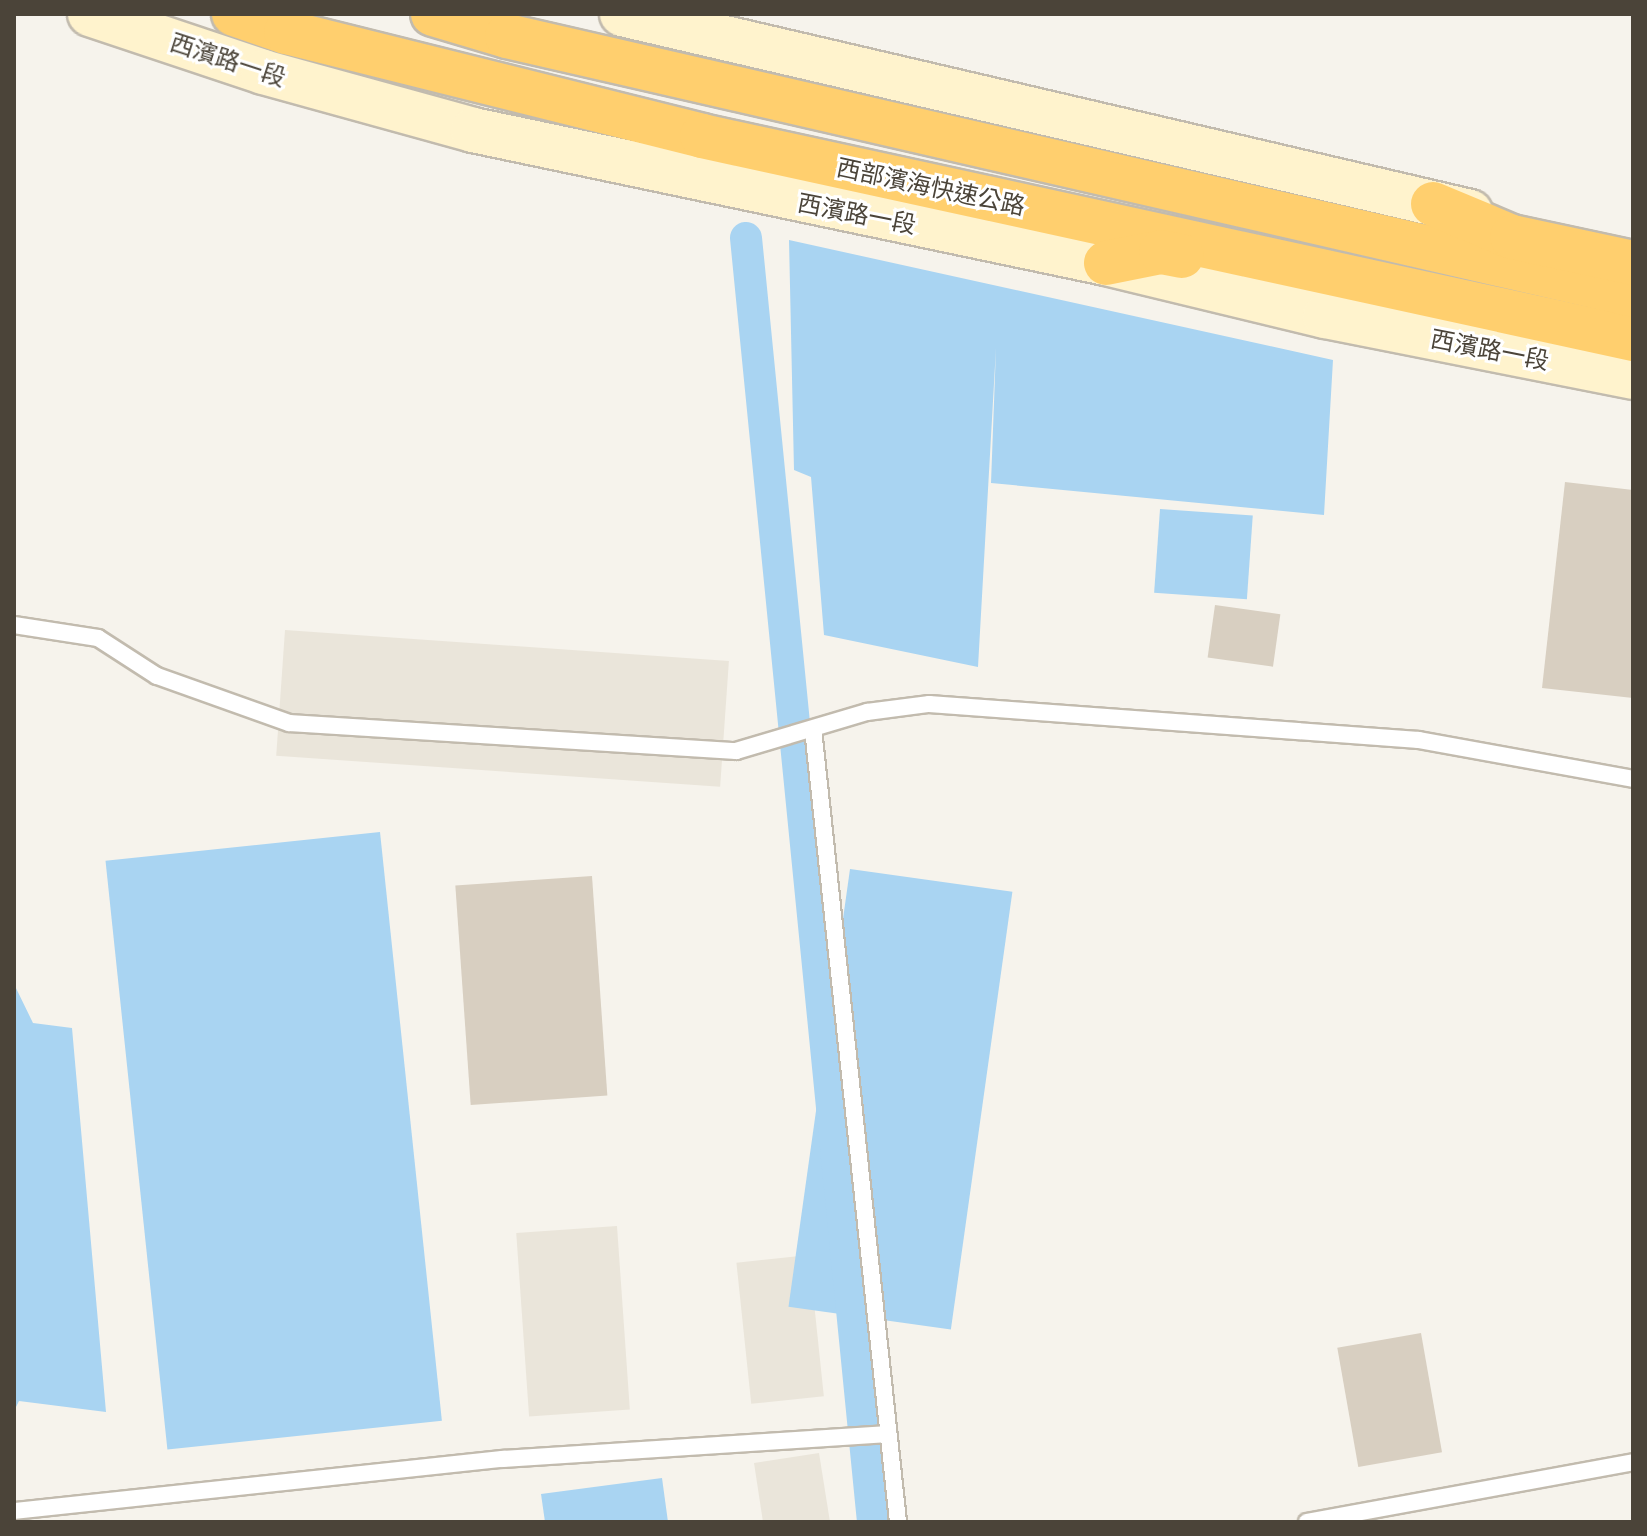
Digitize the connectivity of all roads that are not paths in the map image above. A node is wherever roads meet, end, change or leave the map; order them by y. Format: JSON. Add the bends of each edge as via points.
{"nodes":[{"id":1,"x":90,"y":14,"type":"edge"},
{"id":2,"x":234,"y":14,"type":"edge"},
{"id":3,"x":433,"y":14,"type":"edge"},
{"id":4,"x":622,"y":14,"type":"edge"},
{"id":5,"x":1433,"y":204,"type":"junction"},
{"id":6,"x":1633,"y":247,"type":"edge"},
{"id":7,"x":1106,"y":263,"type":"junction"},
{"id":8,"x":1633,"y":263,"type":"edge"},
{"id":9,"x":1633,"y":295,"type":"edge"},
{"id":10,"x":1469,"y":303,"type":"junction"},
{"id":11,"x":1633,"y":339,"type":"edge"},
{"id":12,"x":1633,"y":377,"type":"edge"},
{"id":13,"x":14,"y":625,"type":"edge"},
{"id":14,"x":813,"y":729,"type":"junction"},
{"id":15,"x":1633,"y":779,"type":"edge"},
{"id":16,"x":888,"y":1434,"type":"junction"},
{"id":17,"x":1633,"y":1462,"type":"edge"},
{"id":18,"x":14,"y":1511,"type":"edge"},
{"id":19,"x":898,"y":1522,"type":"edge"},
{"id":20,"x":1307,"y":1522,"type":"edge"}],
"edges":[{"from":1,"to":7,"type":"street","name":"西濱路一段","via":[[263,72],[473,130]]},
{"from":2,"to":10,"type":"highway","name":"西部濱海快速公路","via":[[286,32],[702,136]]},
{"from":3,"to":9,"type":"highway","name":"西部濱海快速公路","via":[[507,36]]},
{"from":4,"to":5,"type":"street"},
{"from":5,"to":6,"type":"street"},
{"from":5,"to":8,"type":"highway","via":[[1512,237]]},
{"from":7,"to":10,"type":"highway","via":[[1161,252],[1398,305]]},
{"from":7,"to":12,"type":"street","name":"西濱路一段","via":[[1325,316]]},
{"from":10,"to":11,"type":"highway","name":"西部濱海快速公路"},
{"from":13,"to":14,"type":"lane","via":[[98,638],[157,676],[289,723],[736,751]]},
{"from":14,"to":15,"type":"lane","via":[[867,712],[929,704],[1419,740]]},
{"from":14,"to":16,"type":"lane"},
{"from":16,"to":18,"type":"lane","via":[[503,1459]]},
{"from":16,"to":19,"type":"lane"},
{"from":17,"to":20,"type":"lane"}]}
